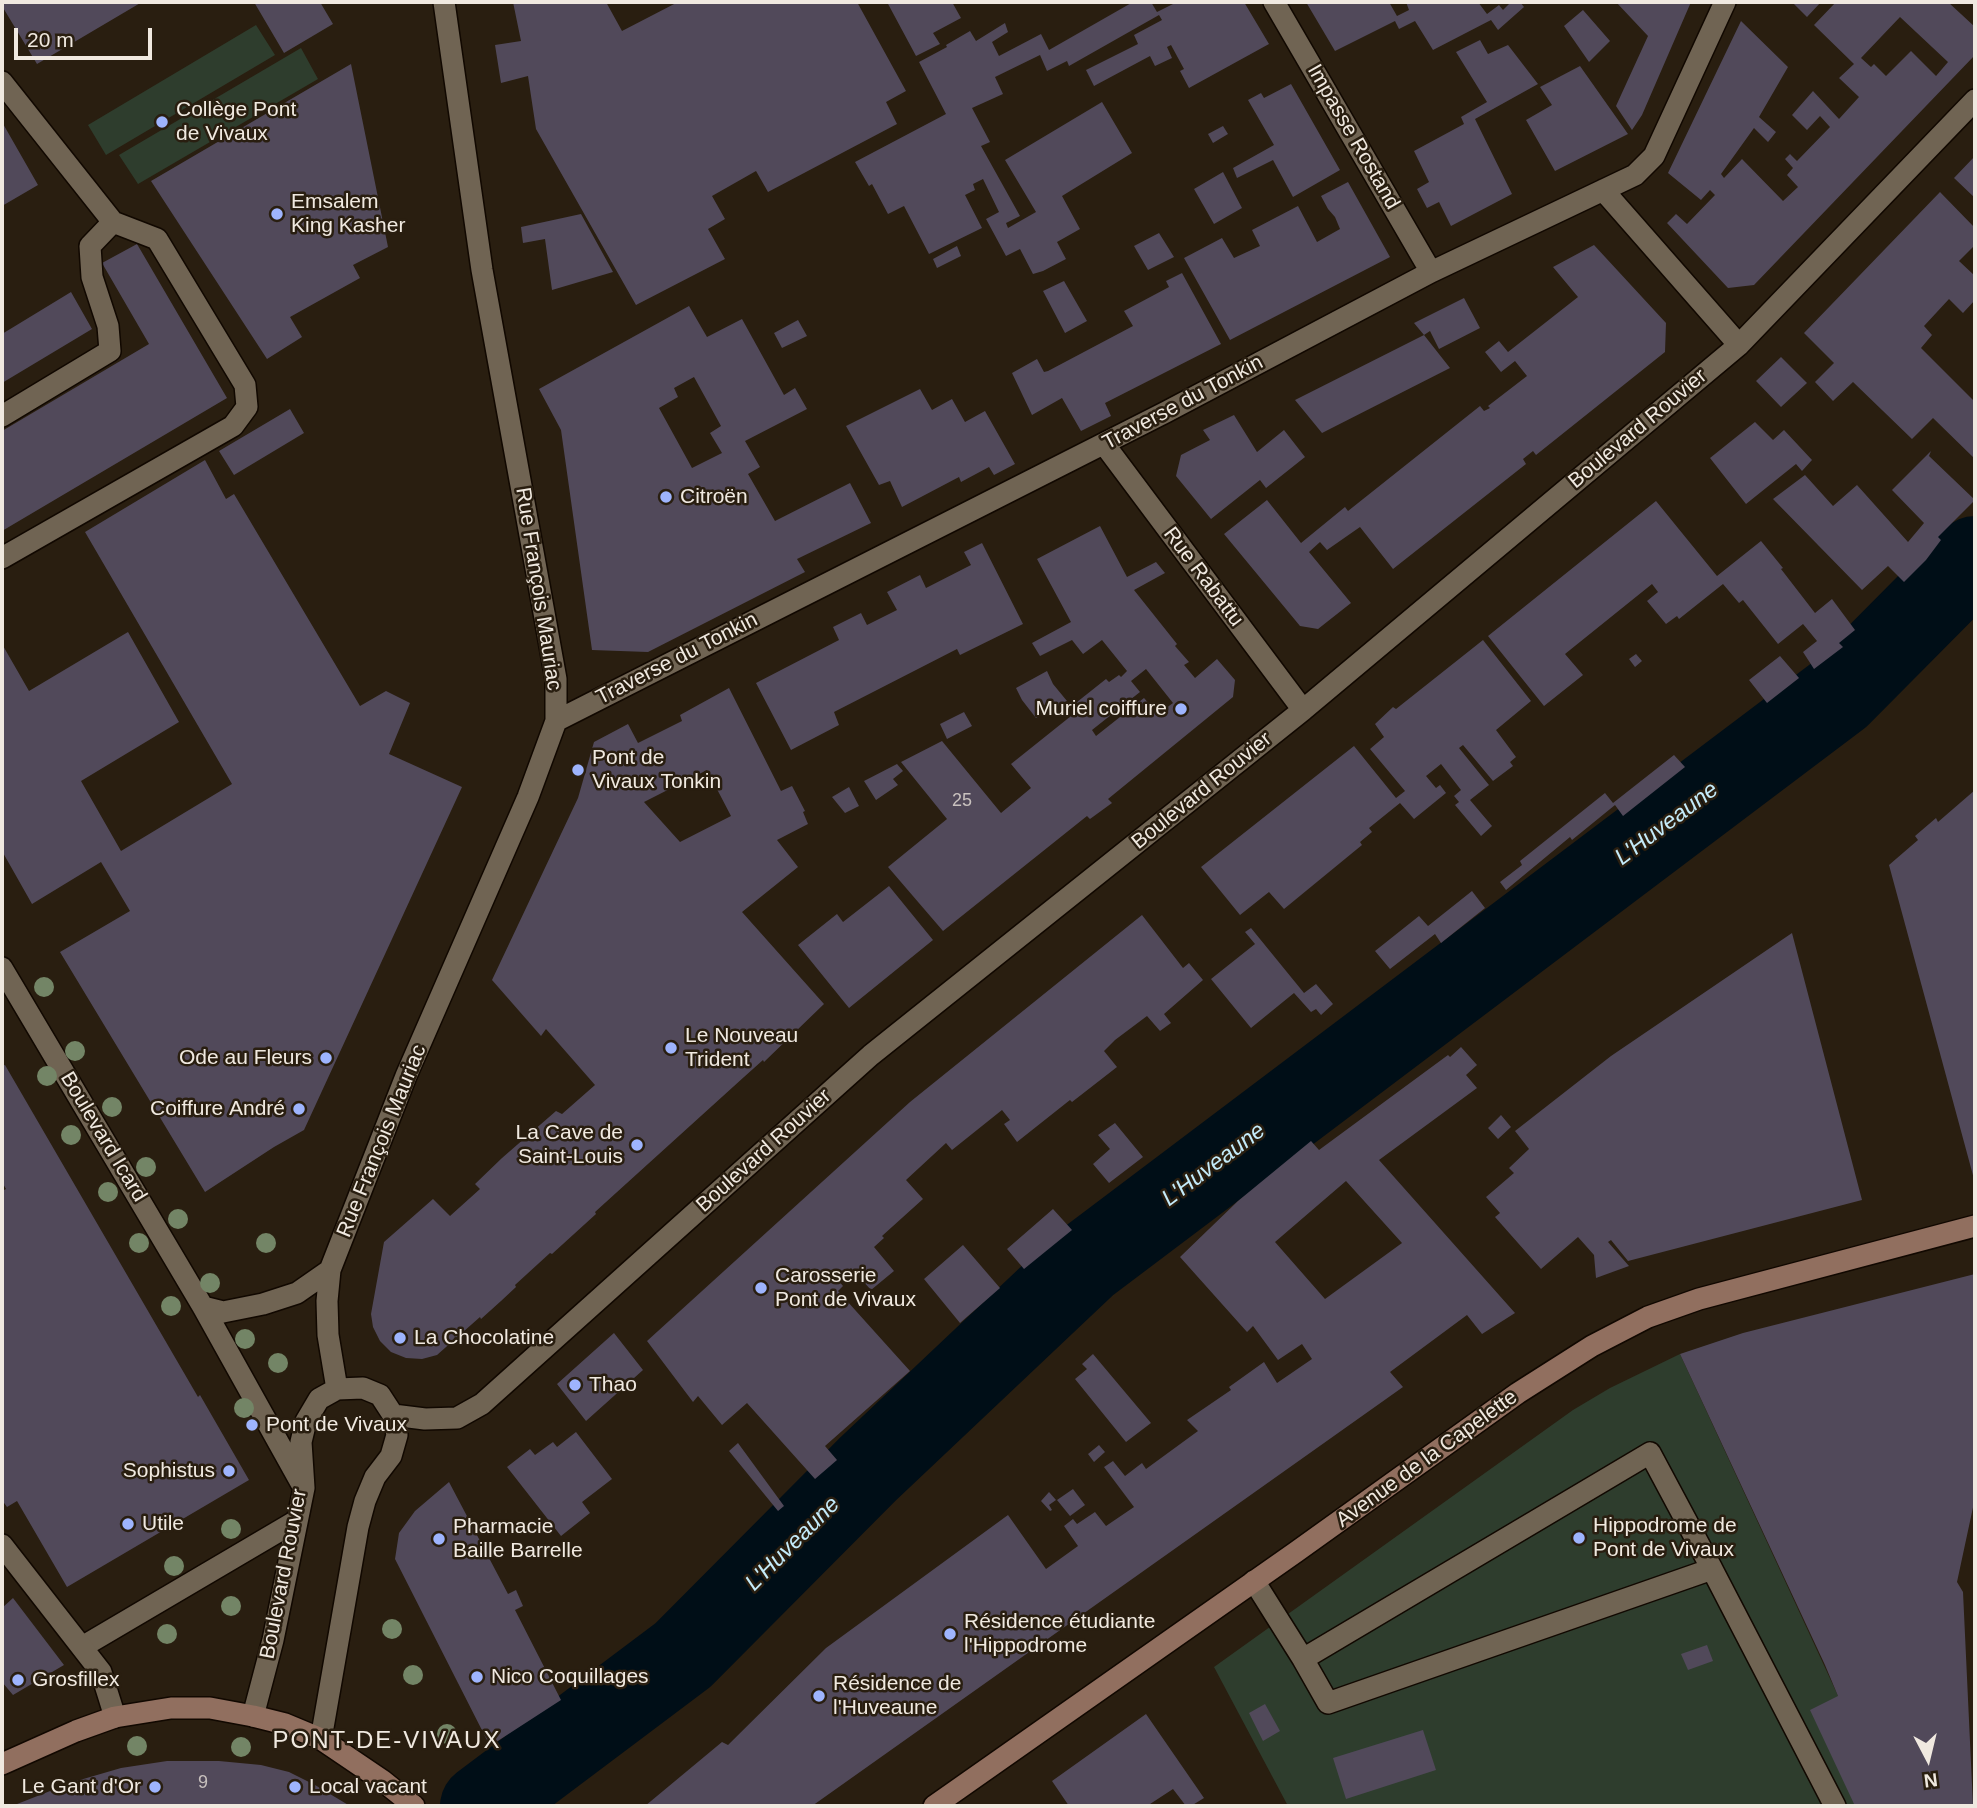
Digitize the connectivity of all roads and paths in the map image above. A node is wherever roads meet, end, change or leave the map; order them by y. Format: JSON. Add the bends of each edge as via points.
{"nodes":[{"id":1,"x":444,"y":2,"type":"edge"},
{"id":2,"x":1274,"y":2,"type":"edge"},
{"id":3,"x":1725,"y":2,"type":"edge"},
{"id":4,"x":2,"y":82,"type":"edge"},
{"id":5,"x":1975,"y":100,"type":"edge"},
{"id":6,"x":1603,"y":190,"type":"junction"},
{"id":7,"x":113,"y":222,"type":"junction"},
{"id":8,"x":1431,"y":272,"type":"junction"},
{"id":9,"x":1740,"y":345,"type":"junction"},
{"id":10,"x":2,"y":416,"type":"edge"},
{"id":11,"x":1104,"y":444,"type":"junction"},
{"id":12,"x":2,"y":558,"type":"edge"},
{"id":13,"x":1303,"y":710,"type":"junction"},
{"id":14,"x":555,"y":721,"type":"junction"},
{"id":15,"x":2,"y":968,"type":"edge"},
{"id":16,"x":1975,"y":1227,"type":"edge"},
{"id":17,"x":330,"y":1270,"type":"junction"},
{"id":18,"x":203,"y":1307,"type":"junction"},
{"id":19,"x":337,"y":1389,"type":"junction"},
{"id":20,"x":393,"y":1415,"type":"junction"},
{"id":21,"x":304,"y":1488,"type":"junction"},
{"id":22,"x":296,"y":1521,"type":"junction"},
{"id":23,"x":2,"y":1545,"type":"edge"},
{"id":24,"x":1712,"y":1569,"type":"junction"},
{"id":25,"x":1254,"y":1581,"type":"junction"},
{"id":26,"x":82,"y":1647,"type":"junction"},
{"id":27,"x":1303,"y":1659,"type":"junction"},
{"id":28,"x":254,"y":1716,"type":"junction"},
{"id":29,"x":116,"y":1717,"type":"junction"},
{"id":30,"x":321,"y":1739,"type":"junction"},
{"id":31,"x":2,"y":1764,"type":"edge"},
{"id":32,"x":414,"y":1806,"type":"edge"},
{"id":33,"x":934,"y":1806,"type":"edge"},
{"id":34,"x":1835,"y":1806,"type":"edge"}],
"edges":[{"from":1,"to":14,"type":"street","name":"Rue François Mauriac","via":[[482,270],[556,678]]},
{"from":2,"to":8,"type":"street","name":"Impasse Rostand"},
{"from":3,"to":6,"type":"street","name":"Traverse du Tonkin","via":[[1654,156],[1635,175]]},
{"from":4,"to":7,"type":"street"},
{"from":5,"to":9,"type":"street","name":"Boulevard Rouvier"},
{"from":6,"to":8,"type":"street","name":"Traverse du Tonkin"},
{"from":6,"to":9,"type":"street"},
{"from":7,"to":10,"type":"street","via":[[90,246],[92,277],[108,326],[110,351]]},
{"from":7,"to":12,"type":"street","via":[[157,239],[245,385],[247,407],[233,426]]},
{"from":8,"to":11,"type":"street","name":"Traverse du Tonkin"},
{"from":9,"to":13,"type":"street","name":"Boulevard Rouvier"},
{"from":11,"to":13,"type":"street","name":"Rue Rabattu"},
{"from":11,"to":14,"type":"street","name":"Traverse du Tonkin"},
{"from":13,"to":20,"type":"street","name":"Boulevard Rouvier","via":[[871,1055],[482,1404],[457,1418]]},
{"from":14,"to":17,"type":"street","name":"Rue François Mauriac","via":[[528,797],[406,1076]]},
{"from":15,"to":18,"type":"street","name":"Boulevard Icard"},
{"from":16,"to":25,"type":"street","name":"Avenue de la Capelette","via":[[1699,1299],[1648,1317],[1518,1393]]},
{"from":17,"to":18,"type":"street","via":[[297,1293],[263,1304],[223,1312]]},
{"from":17,"to":19,"type":"street","name":"Rue François Mauriac","via":[[328,1335]]},
{"from":18,"to":21,"type":"street","name":"Boulevard Icard"},
{"from":19,"to":20,"type":"street","via":[[363,1388],[380,1395]]},
{"from":19,"to":21,"type":"street","name":"Boulevard Rouvier","via":[[319,1399],[306,1421],[301,1442]]},
{"from":20,"to":30,"type":"street","via":[[397,1435],[390,1456],[375,1477],[358,1527]]},
{"from":21,"to":22,"type":"street","name":"Boulevard Rouvier"},
{"from":22,"to":26,"type":"street"},
{"from":22,"to":28,"type":"street","name":"Boulevard Rouvier"},
{"from":23,"to":26,"type":"street"},
{"from":24,"to":27,"type":"street","via":[[1328,1703]]},
{"from":24,"to":27,"type":"street","via":[[1650,1453]]},
{"from":24,"to":34,"type":"street"},
{"from":25,"to":27,"type":"street"},
{"from":25,"to":33,"type":"street","name":"Avenue de la Capelette"},
{"from":26,"to":29,"type":"street","via":[[102,1672]]},
{"from":28,"to":29,"type":"street","via":[[211,1708],[171,1708]]},
{"from":28,"to":30,"type":"street"},
{"from":29,"to":31,"type":"street"},
{"from":30,"to":32,"type":"street"}]}
